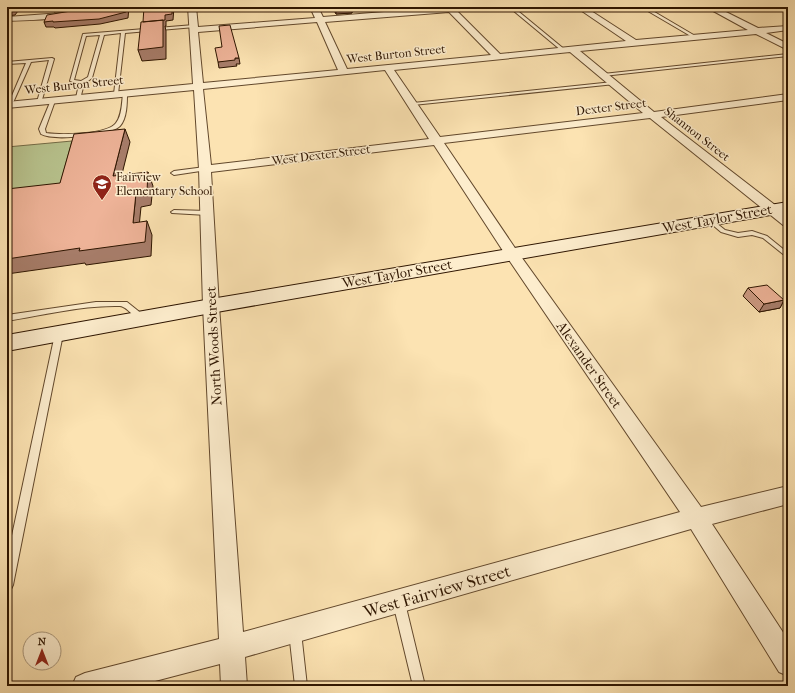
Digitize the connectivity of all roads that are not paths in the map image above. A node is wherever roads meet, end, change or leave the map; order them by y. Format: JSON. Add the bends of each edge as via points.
{"nodes":[{"id":1,"x":42,"y":7,"type":"edge"},
{"id":2,"x":91,"y":7,"type":"edge"},
{"id":3,"x":192,"y":7,"type":"edge"},
{"id":4,"x":314,"y":7,"type":"edge"},
{"id":5,"x":477,"y":7,"type":"edge"},
{"id":6,"x":511,"y":7,"type":"edge"},
{"id":7,"x":580,"y":7,"type":"edge"},
{"id":8,"x":643,"y":7,"type":"edge"},
{"id":9,"x":710,"y":7,"type":"edge"},
{"id":10,"x":776,"y":7,"type":"edge"},
{"id":11,"x":450,"y":8,"type":"edge"},
{"id":12,"x":788,"y":12,"type":"edge"},
{"id":13,"x":37,"y":17,"type":"junction"},
{"id":14,"x":7,"y":19,"type":"edge"},
{"id":15,"x":320,"y":20,"type":"junction"},
{"id":16,"x":194,"y":28,"type":"junction"},
{"id":17,"x":788,"y":28,"type":"edge"},
{"id":18,"x":757,"y":31,"type":"junction"},
{"id":19,"x":123,"y":32,"type":"junction"},
{"id":20,"x":102,"y":34,"type":"junction"},
{"id":21,"x":695,"y":37,"type":"junction"},
{"id":22,"x":634,"y":43,"type":"junction"},
{"id":23,"x":788,"y":47,"type":"edge"},
{"id":24,"x":568,"y":50,"type":"junction"},
{"id":25,"x":788,"y":54,"type":"edge"},
{"id":26,"x":498,"y":57,"type":"junction"},
{"id":27,"x":29,"y":61,"type":"junction"},
{"id":28,"x":7,"y":63,"type":"edge"},
{"id":29,"x":388,"y":68,"type":"junction"},
{"id":30,"x":344,"y":72,"type":"junction"},
{"id":31,"x":603,"y":75,"type":"junction"},
{"id":32,"x":82,"y":83,"type":"junction"},
{"id":33,"x":613,"y":83,"type":"junction"},
{"id":34,"x":199,"y":86,"type":"junction"},
{"id":35,"x":120,"y":94,"type":"junction"},
{"id":36,"x":788,"y":97,"type":"edge"},
{"id":37,"x":78,"y":98,"type":"junction"},
{"id":38,"x":53,"y":101,"type":"junction"},
{"id":39,"x":39,"y":102,"type":"junction"},
{"id":40,"x":413,"y":104,"type":"junction"},
{"id":41,"x":9,"y":105,"type":"edge"},
{"id":42,"x":652,"y":115,"type":"junction"},
{"id":43,"x":437,"y":140,"type":"junction"},
{"id":44,"x":205,"y":169,"type":"junction"},
{"id":45,"x":174,"y":173,"type":"dead end"},
{"id":46,"x":780,"y":208,"type":"edge"},
{"id":47,"x":174,"y":212,"type":"dead end"},
{"id":48,"x":207,"y":213,"type":"junction"},
{"id":49,"x":710,"y":220,"type":"junction"},
{"id":50,"x":788,"y":222,"type":"edge"},
{"id":51,"x":512,"y":254,"type":"junction"},
{"id":52,"x":788,"y":256,"type":"edge"},
{"id":53,"x":211,"y":306,"type":"junction"},
{"id":54,"x":7,"y":318,"type":"edge"},
{"id":55,"x":143,"y":318,"type":"junction"},
{"id":56,"x":58,"y":334,"type":"junction"},
{"id":57,"x":7,"y":343,"type":"edge"},
{"id":58,"x":788,"y":495,"type":"edge"},
{"id":59,"x":696,"y":518,"type":"junction"},
{"id":60,"x":7,"y":585,"type":"edge"},
{"id":61,"x":398,"y":602,"type":"junction"},
{"id":62,"x":295,"y":631,"type":"junction"},
{"id":63,"x":232,"y":648,"type":"junction"},
{"id":64,"x":788,"y":664,"type":"edge"},
{"id":65,"x":85,"y":686,"type":"edge"},
{"id":66,"x":234,"y":686,"type":"edge"},
{"id":67,"x":301,"y":686,"type":"edge"},
{"id":68,"x":419,"y":686,"type":"edge"}],
"edges":[{"from":1,"to":13,"type":"street"},
{"from":2,"to":13,"type":"street","via":[[72,13]]},
{"from":3,"to":16,"type":"street","name":"North Woods Street"},
{"from":4,"to":15,"type":"street"},
{"from":5,"to":11,"type":"street"},
{"from":6,"to":24,"type":"lane"},
{"from":7,"to":22,"type":"street"},
{"from":8,"to":21,"type":"lane"},
{"from":9,"to":18,"type":"street"},
{"from":10,"to":12,"type":"lane"},
{"from":11,"to":15,"type":"street"},
{"from":11,"to":26,"type":"street"},
{"from":13,"to":14,"type":"street"},
{"from":15,"to":16,"type":"street"},
{"from":15,"to":30,"type":"street"},
{"from":16,"to":19,"type":"lane"},
{"from":16,"to":34,"type":"street","name":"North Woods Street"},
{"from":17,"to":18,"type":"street","name":"West Burton Street"},
{"from":18,"to":21,"type":"street","name":"West Burton Street"},
{"from":18,"to":23,"type":"street"},
{"from":19,"to":20,"type":"lane"},
{"from":19,"to":35,"type":"lane"},
{"from":20,"to":32,"type":"lane","via":[[90,78]]},
{"from":20,"to":32,"type":"lane","via":[[84,35],[72,81]]},
{"from":21,"to":22,"type":"street","name":"West Burton Street"},
{"from":22,"to":24,"type":"street","name":"West Burton Street"},
{"from":24,"to":26,"type":"street","name":"West Burton Street"},
{"from":24,"to":31,"type":"street","name":"Shannon Street"},
{"from":25,"to":31,"type":"lane"},
{"from":26,"to":29,"type":"street","name":"West Burton Street"},
{"from":27,"to":28,"type":"lane"},
{"from":27,"to":39,"type":"lane","via":[[52,60]]},
{"from":27,"to":41,"type":"lane"},
{"from":29,"to":30,"type":"street","name":"West Burton Street"},
{"from":29,"to":40,"type":"street","name":"Alexander Street"},
{"from":30,"to":34,"type":"street","name":"West Burton Street"},
{"from":31,"to":33,"type":"street","name":"Shannon Street"},
{"from":32,"to":37,"type":"lane"},
{"from":33,"to":40,"type":"lane"},
{"from":33,"to":42,"type":"street","name":"Shannon Street"},
{"from":34,"to":35,"type":"street","name":"West Burton Street"},
{"from":34,"to":44,"type":"street","name":"North Woods Street"},
{"from":35,"to":37,"type":"street","name":"West Burton Street"},
{"from":35,"to":38,"type":"lane","via":[[121,120],[116,127],[102,132],[58,137],[44,134],[42,129]]},
{"from":36,"to":42,"type":"street","name":"Dexter Street"},
{"from":37,"to":38,"type":"street","name":"West Burton Street"},
{"from":38,"to":39,"type":"street","name":"West Burton Street"},
{"from":39,"to":41,"type":"street","name":"West Burton Street"},
{"from":40,"to":43,"type":"street","name":"Alexander Street"},
{"from":42,"to":43,"type":"street","name":"Dexter Street"},
{"from":42,"to":46,"type":"street","name":"Shannon Street"},
{"from":43,"to":44,"type":"street","name":"West Dexter Street"},
{"from":43,"to":51,"type":"street","name":"Alexander Street"},
{"from":44,"to":45,"type":"lane"},
{"from":44,"to":48,"type":"street","name":"North Woods Street"},
{"from":46,"to":49,"type":"main road","name":"West Taylor Street"},
{"from":46,"to":50,"type":"street","name":"Shannon Street"},
{"from":47,"to":48,"type":"lane"},
{"from":48,"to":53,"type":"street","name":"North Woods Street"},
{"from":49,"to":51,"type":"main road","name":"West Taylor Street"},
{"from":49,"to":52,"type":"lane","via":[[723,232],[738,235],[752,233],[765,237]]},
{"from":51,"to":53,"type":"main road","name":"West Taylor Street"},
{"from":51,"to":59,"type":"street","name":"Alexander Street"},
{"from":53,"to":55,"type":"main road","name":"West Taylor Street"},
{"from":53,"to":63,"type":"street","name":"North Woods Street"},
{"from":54,"to":55,"type":"lane","via":[[96,304],[124,304]]},
{"from":55,"to":56,"type":"main road","name":"West Taylor Street"},
{"from":56,"to":57,"type":"main road","name":"West Taylor Street"},
{"from":56,"to":60,"type":"lane"},
{"from":58,"to":59,"type":"street","name":"West Fairview Street"},
{"from":59,"to":61,"type":"street","name":"West Fairview Street"},
{"from":59,"to":64,"type":"street","name":"Alexander Street"},
{"from":61,"to":62,"type":"street","name":"West Fairview Street"},
{"from":61,"to":68,"type":"lane"},
{"from":62,"to":63,"type":"street","name":"West Fairview Street"},
{"from":62,"to":67,"type":"lane"},
{"from":63,"to":65,"type":"street","name":"West Fairview Street"},
{"from":63,"to":66,"type":"street","name":"North Woods Street"}]}
